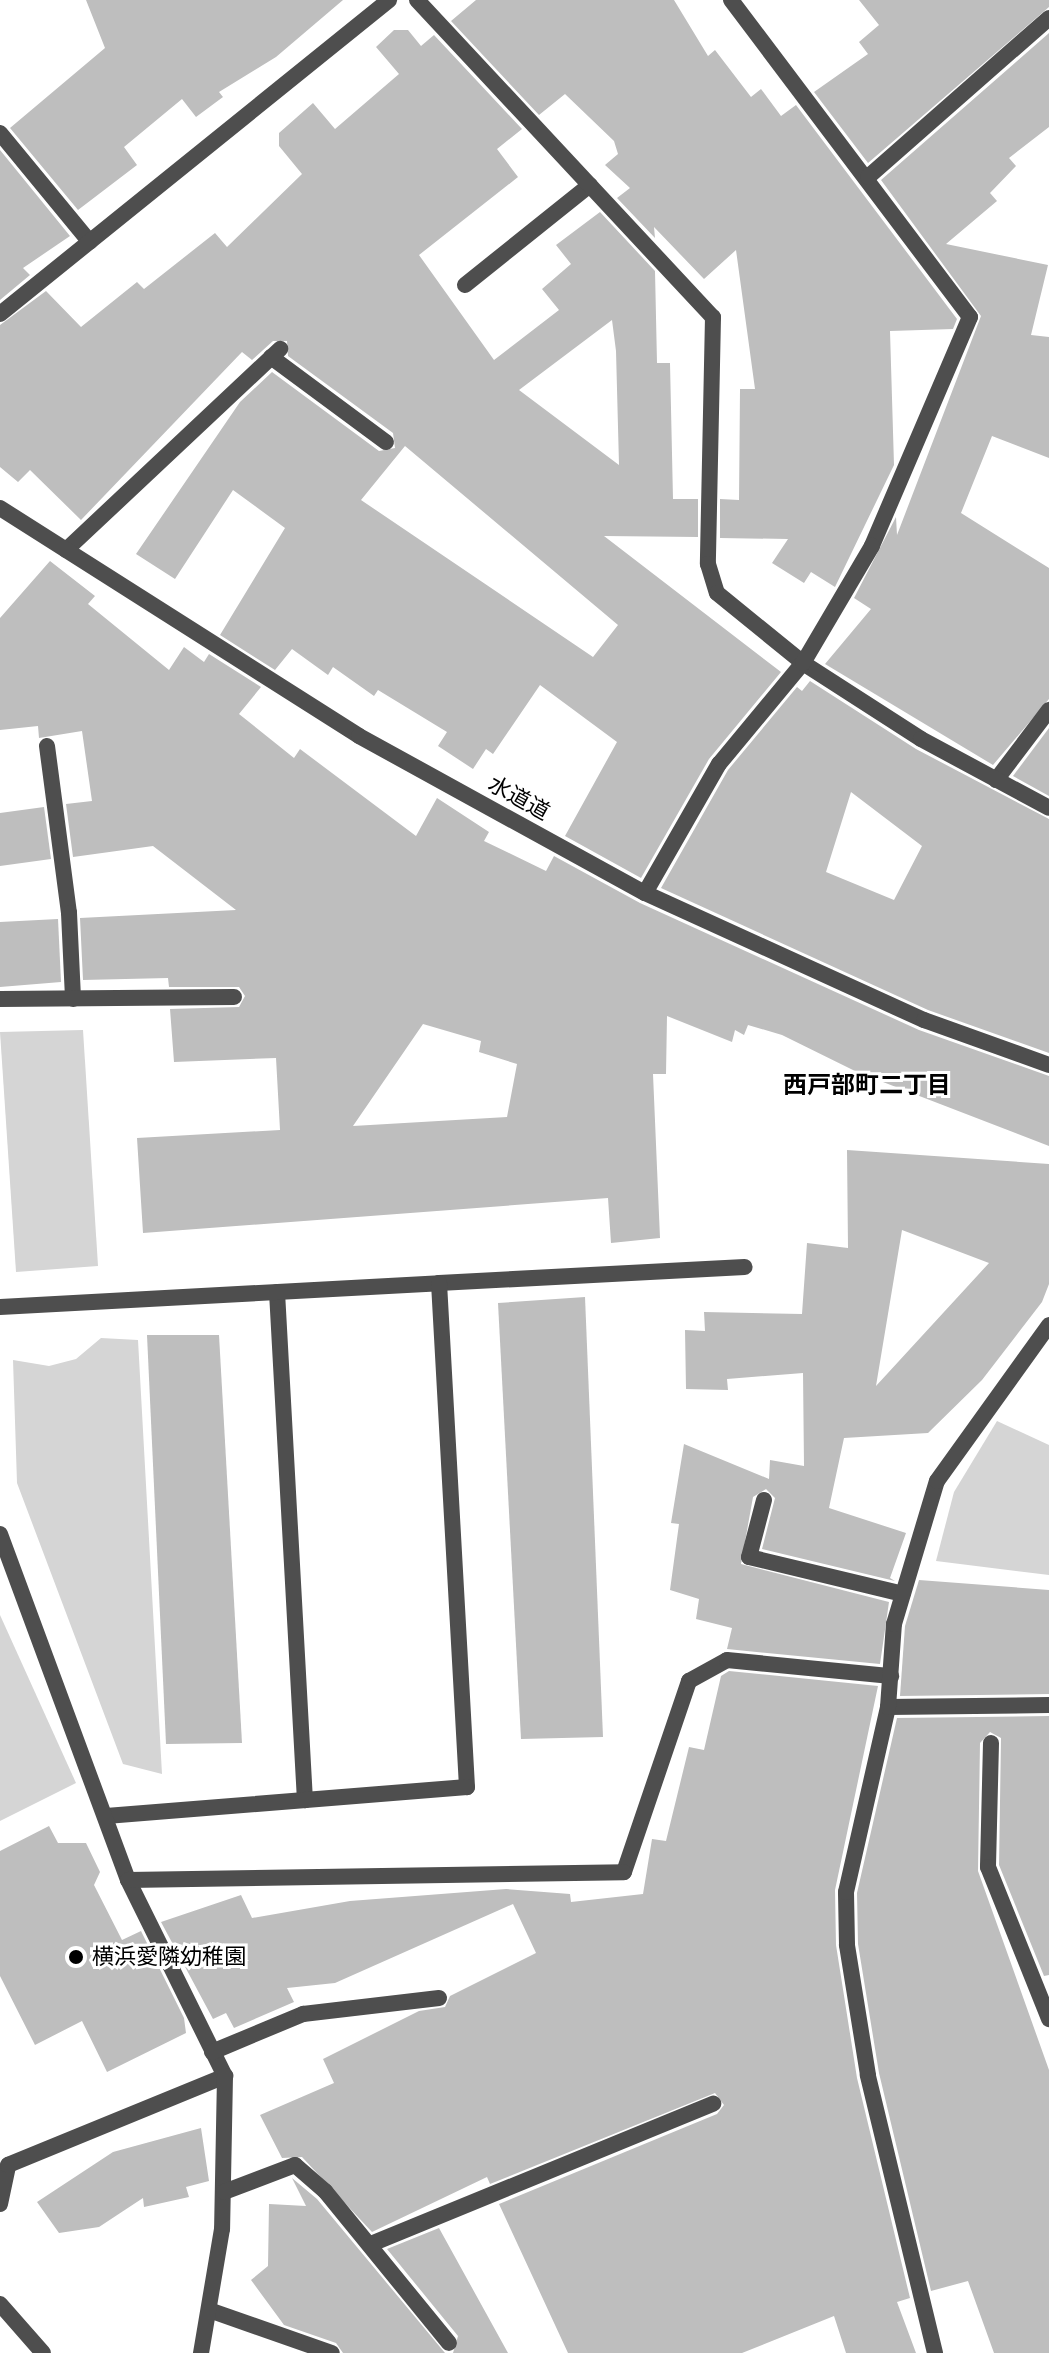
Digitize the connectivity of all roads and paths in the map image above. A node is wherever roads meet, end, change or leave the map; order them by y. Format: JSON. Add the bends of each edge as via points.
{"nodes":[{"id":1,"x":389,"y":0,"type":"edge"},
{"id":2,"x":417,"y":0,"type":"edge"},
{"id":3,"x":731,"y":0,"type":"edge"},
{"id":4,"x":1049,"y":18,"type":"edge"},
{"id":5,"x":0,"y":133,"type":"edge"},
{"id":6,"x":868,"y":177,"type":"junction"},
{"id":7,"x":590,"y":185,"type":"junction"},
{"id":8,"x":90,"y":242,"type":"junction"},
{"id":9,"x":465,"y":285,"type":"dead end"},
{"id":10,"x":0,"y":314,"type":"edge"},
{"id":11,"x":386,"y":442,"type":"dead end"},
{"id":12,"x":0,"y":508,"type":"edge"},
{"id":13,"x":66,"y":550,"type":"junction"},
{"id":14,"x":803,"y":663,"type":"junction"},
{"id":15,"x":1049,"y":710,"type":"edge"},
{"id":16,"x":47,"y":746,"type":"dead end"},
{"id":17,"x":996,"y":780,"type":"junction"},
{"id":18,"x":1049,"y":808,"type":"edge"},
{"id":19,"x":645,"y":893,"type":"junction"},
{"id":20,"x":234,"y":997,"type":"dead end"},
{"id":21,"x":0,"y":999,"type":"edge"},
{"id":22,"x":73,"y":999,"type":"junction"},
{"id":23,"x":1049,"y":1065,"type":"edge"},
{"id":24,"x":745,"y":1267,"type":"dead end"},
{"id":25,"x":439,"y":1283,"type":"junction"},
{"id":26,"x":277,"y":1292,"type":"junction"},
{"id":27,"x":0,"y":1307,"type":"edge"},
{"id":28,"x":1049,"y":1325,"type":"edge"},
{"id":29,"x":764,"y":1500,"type":"dead end"},
{"id":30,"x":0,"y":1534,"type":"edge"},
{"id":31,"x":903,"y":1594,"type":"junction"},
{"id":32,"x":891,"y":1676,"type":"junction"},
{"id":33,"x":1049,"y":1705,"type":"edge"},
{"id":34,"x":888,"y":1707,"type":"junction"},
{"id":35,"x":991,"y":1743,"type":"dead end"},
{"id":36,"x":305,"y":1800,"type":"junction"},
{"id":37,"x":106,"y":1816,"type":"junction"},
{"id":38,"x":128,"y":1880,"type":"junction"},
{"id":39,"x":439,"y":1998,"type":"dead end"},
{"id":40,"x":1049,"y":2019,"type":"edge"},
{"id":41,"x":212,"y":2052,"type":"junction"},
{"id":42,"x":225,"y":2076,"type":"junction"},
{"id":43,"x":713,"y":2104,"type":"dead end"},
{"id":44,"x":4,"y":2161,"type":"edge"},
{"id":45,"x":224,"y":2192,"type":"junction"},
{"id":46,"x":0,"y":2204,"type":"edge"},
{"id":47,"x":371,"y":2244,"type":"junction"},
{"id":48,"x":0,"y":2304,"type":"edge"},
{"id":49,"x":209,"y":2310,"type":"junction"},
{"id":50,"x":453,"y":2348,"type":"edge"},
{"id":51,"x":43,"y":2353,"type":"edge"},
{"id":52,"x":201,"y":2353,"type":"edge"},
{"id":53,"x":332,"y":2353,"type":"edge"},
{"id":54,"x":935,"y":2353,"type":"edge"}],
"edges":[{"from":1,"to":8,"type":"street"},
{"from":2,"to":7,"type":"street"},
{"from":3,"to":6,"type":"street"},
{"from":4,"to":6,"type":"street"},
{"from":5,"to":8,"type":"street"},
{"from":6,"to":14,"type":"street","via":[[970,317],[872,546]]},
{"from":7,"to":9,"type":"street"},
{"from":7,"to":14,"type":"street","via":[[713,317],[708,564],[717,593]]},
{"from":8,"to":10,"type":"street"},
{"from":11,"to":13,"type":"street","via":[[276,353]]},
{"from":12,"to":13,"type":"street","name":"水道道"},
{"from":13,"to":19,"type":"street","name":"水道道","via":[[359,736]]},
{"from":14,"to":17,"type":"street"},
{"from":14,"to":19,"type":"street","via":[[719,764]]},
{"from":15,"to":17,"type":"street"},
{"from":16,"to":22,"type":"street","via":[[69,913]]},
{"from":17,"to":18,"type":"street"},
{"from":19,"to":23,"type":"street","name":"水道道","via":[[924,1020]]},
{"from":20,"to":22,"type":"street"},
{"from":21,"to":22,"type":"street"},
{"from":24,"to":25,"type":"street"},
{"from":25,"to":26,"type":"street"},
{"from":25,"to":36,"type":"street","via":[[467,1787]]},
{"from":26,"to":27,"type":"street"},
{"from":26,"to":36,"type":"street"},
{"from":28,"to":31,"type":"street","via":[[937,1481]]},
{"from":29,"to":31,"type":"street","via":[[749,1557]]},
{"from":30,"to":37,"type":"street"},
{"from":31,"to":32,"type":"street"},
{"from":32,"to":34,"type":"street"},
{"from":32,"to":38,"type":"street","via":[[727,1660],[689,1681],[624,1872]]},
{"from":33,"to":34,"type":"street"},
{"from":34,"to":54,"type":"street","via":[[846,1892],[847,1945],[868,2075]]},
{"from":35,"to":40,"type":"street","via":[[988,1867]]},
{"from":36,"to":37,"type":"street"},
{"from":37,"to":38,"type":"street"},
{"from":38,"to":41,"type":"street"},
{"from":39,"to":41,"type":"street","via":[[303,2014]]},
{"from":41,"to":42,"type":"street"},
{"from":42,"to":44,"type":"street"},
{"from":42,"to":45,"type":"street"},
{"from":43,"to":47,"type":"street"},
{"from":44,"to":46,"type":"street"},
{"from":45,"to":47,"type":"street","via":[[295,2165]]},
{"from":45,"to":49,"type":"street"},
{"from":47,"to":50,"type":"street"},
{"from":48,"to":51,"type":"street"},
{"from":49,"to":52,"type":"street"},
{"from":49,"to":53,"type":"street"}]}
